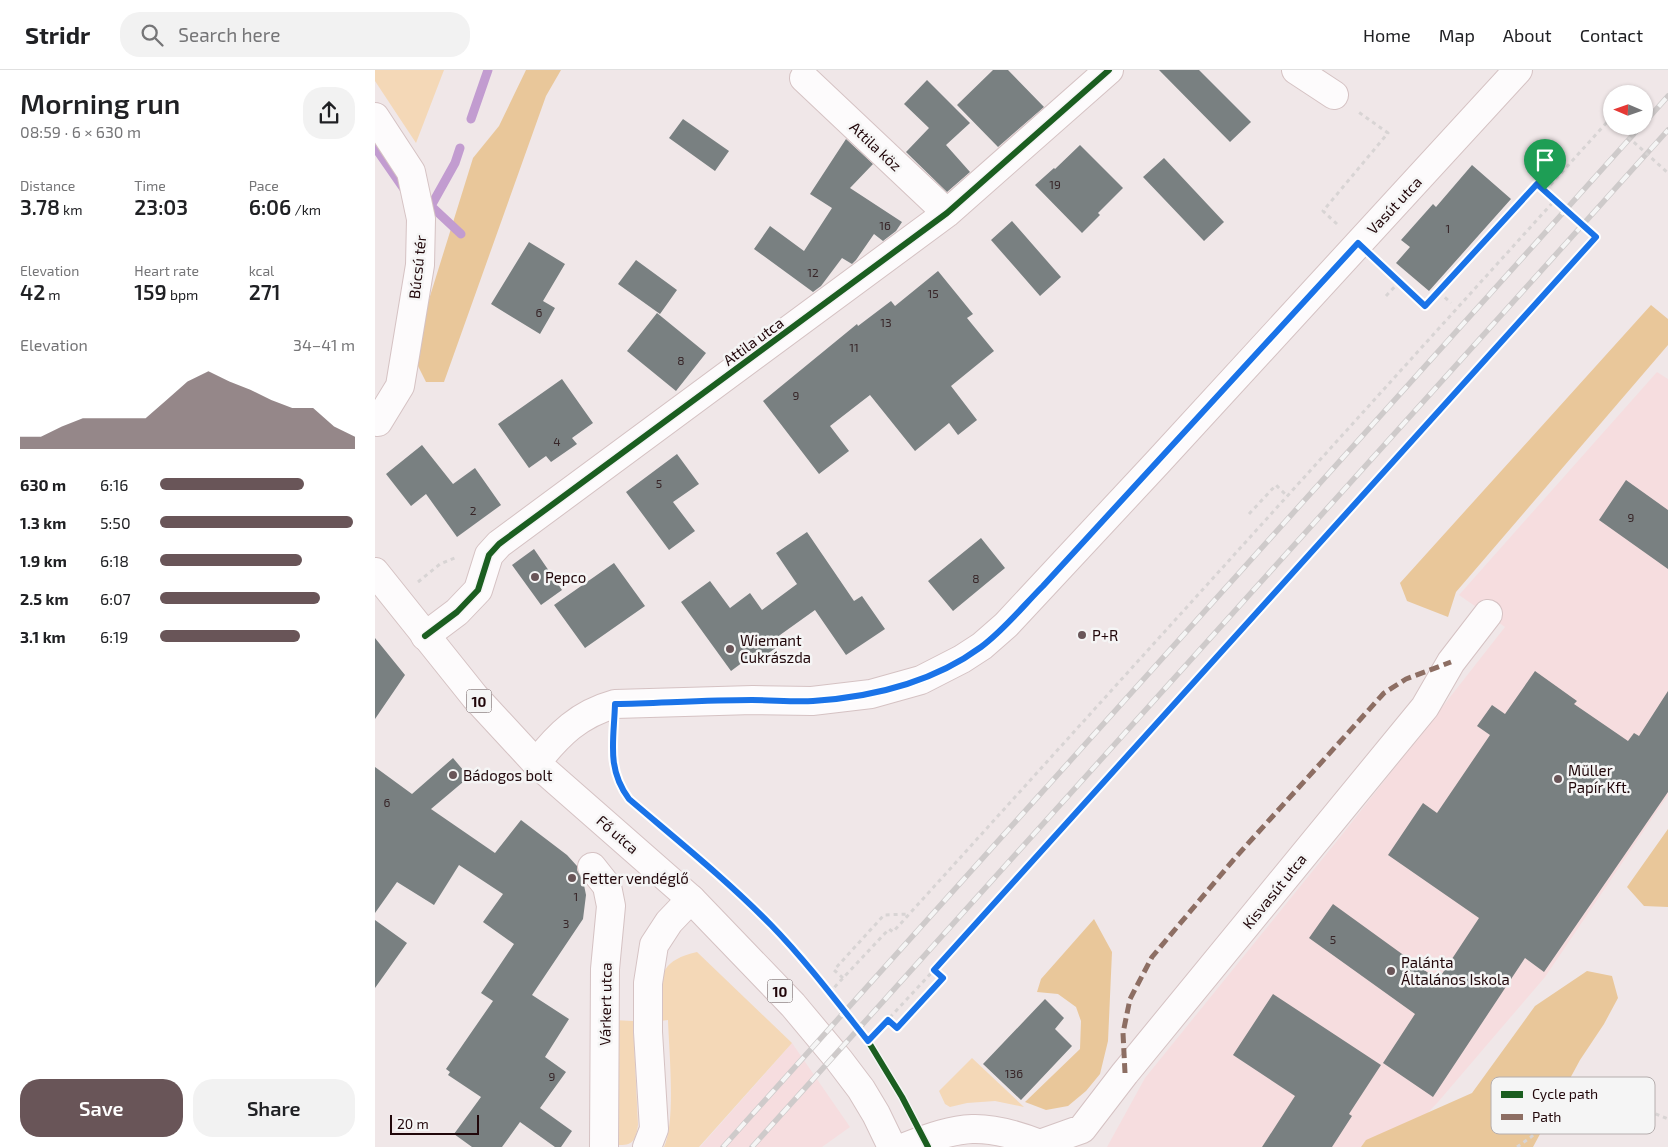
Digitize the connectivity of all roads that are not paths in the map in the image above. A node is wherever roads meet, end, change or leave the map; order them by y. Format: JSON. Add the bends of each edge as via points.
{"nodes":[{"id":1,"x":1109,"y":70,"type":"edge"},
{"id":2,"x":1296,"y":70,"type":"edge"},
{"id":3,"x":1518,"y":70,"type":"edge"},
{"id":4,"x":804,"y":78,"type":"dead end"},
{"id":5,"x":1334,"y":95,"type":"road end"},
{"id":6,"x":375,"y":117,"type":"edge"},
{"id":7,"x":947,"y":213,"type":"junction"},
{"id":8,"x":378,"y":422,"type":"dead end"},
{"id":9,"x":375,"y":572,"type":"edge"},
{"id":10,"x":1488,"y":614,"type":"dead end"},
{"id":11,"x":425,"y":636,"type":"junction"},
{"id":12,"x":536,"y":763,"type":"junction"},
{"id":13,"x":592,"y":867,"type":"dead end"},
{"id":14,"x":691,"y":899,"type":"junction"},
{"id":15,"x":1041,"y":1146,"type":"edge"},
{"id":16,"x":604,"y":1147,"type":"edge"},
{"id":17,"x":647,"y":1147,"type":"edge"},
{"id":18,"x":892,"y":1147,"type":"edge"},
{"id":19,"x":905,"y":1147,"type":"edge"}],
"edges":[{"from":1,"to":7,"type":"street","name":"Attila utca"},
{"from":2,"to":5,"type":"street"},
{"from":3,"to":12,"type":"street","name":"Vasút utca","via":[[1157,463],[1006,625],[982,646],[921,680],[871,694],[812,701],[615,704],[599,708],[577,720],[555,739]]},
{"from":4,"to":7,"type":"street","name":"Attila köz"},
{"from":6,"to":8,"type":"street","name":"Búcsú tér","via":[[411,172],[421,219],[419,265],[401,386]]},
{"from":7,"to":11,"type":"street","name":"Attila utca","via":[[499,544],[489,555],[478,590],[457,612]]},
{"from":9,"to":11,"type":"street","name":"Fő utca","number":"10"},
{"from":10,"to":15,"type":"street","name":"Kisvasút utca","via":[[1451,662],[1425,707],[1082,1129]]},
{"from":11,"to":12,"type":"street","name":"Fő utca","number":"10"},
{"from":12,"to":14,"type":"street","name":"Fő utca","number":"10"},
{"from":13,"to":16,"type":"street","name":"Várkert utca","via":[[607,886],[611,906],[605,969]]},
{"from":14,"to":17,"type":"street","via":[[669,922],[654,945],[648,983],[648,1032],[654,1129]]},
{"from":14,"to":18,"type":"street","name":"Fő utca","number":"10","via":[[793,1005],[839,1060],[875,1114]]},
{"from":15,"to":19,"type":"street","via":[[1013,1134],[962,1129]]}]}
